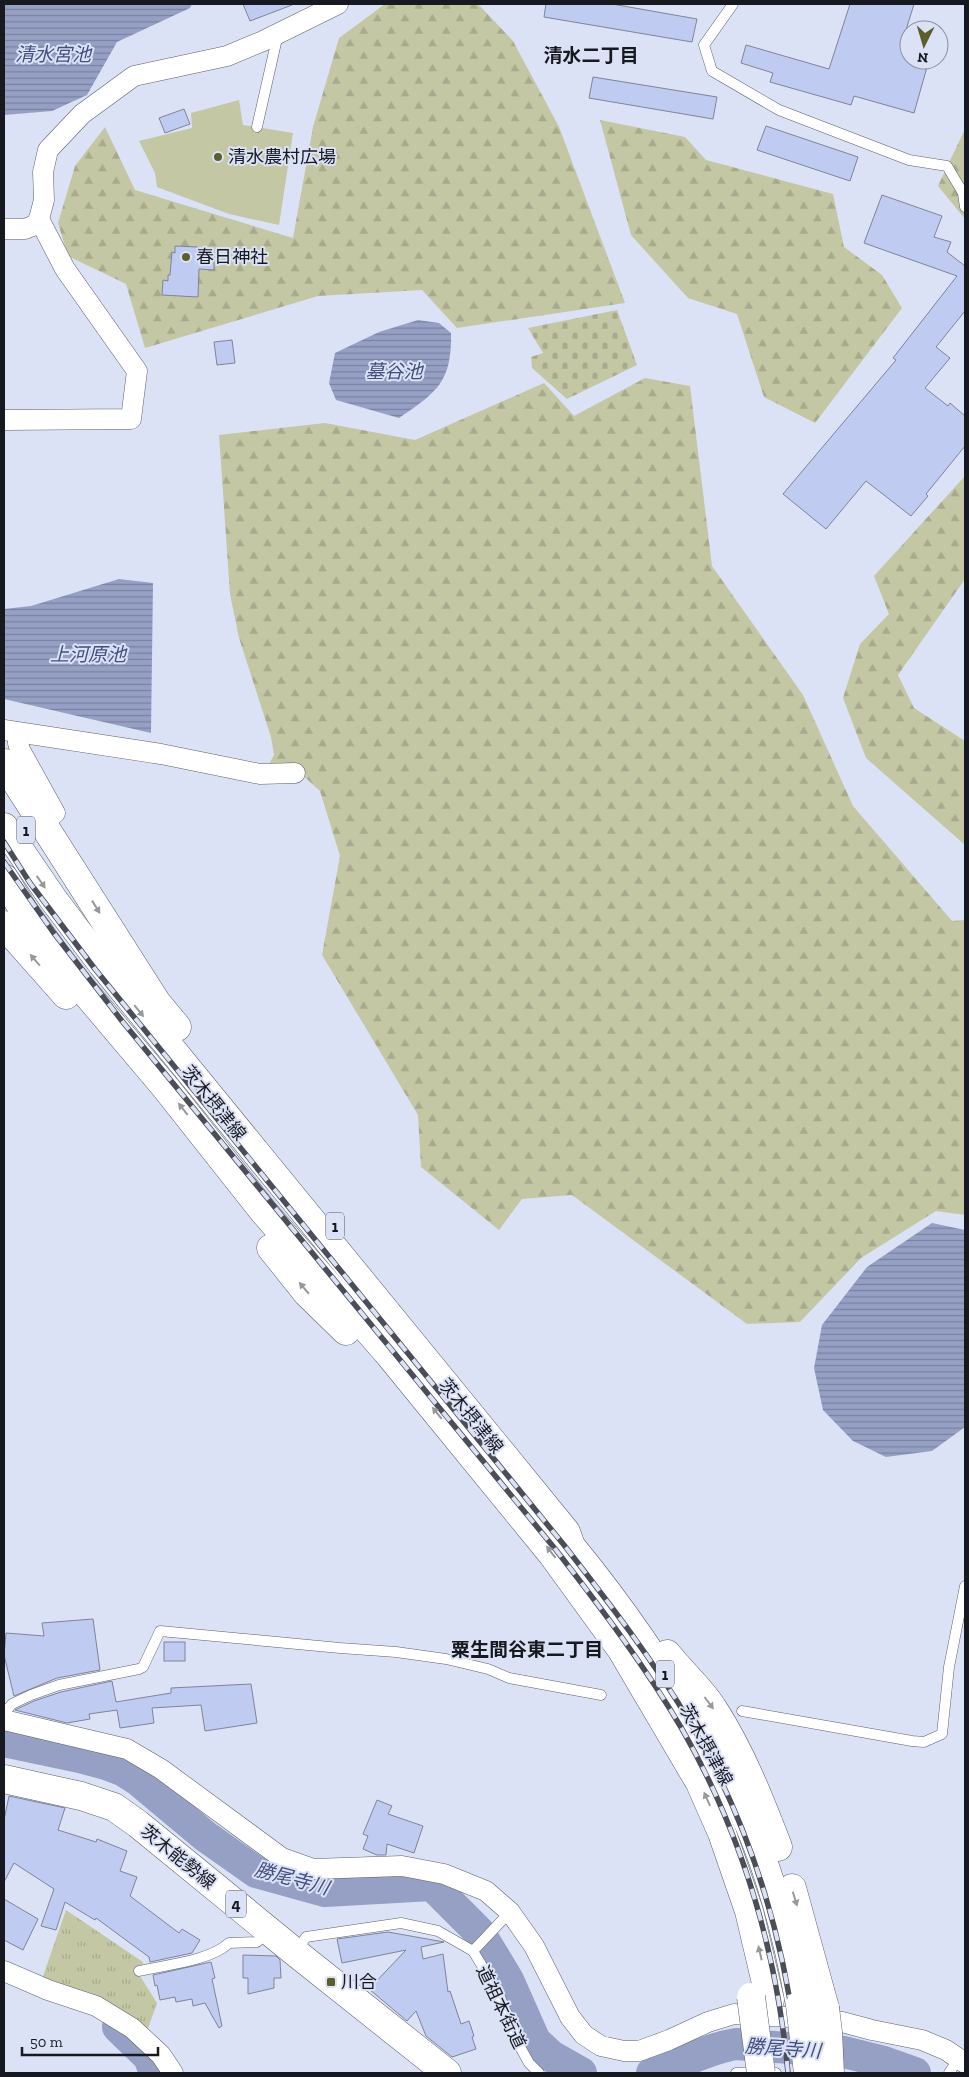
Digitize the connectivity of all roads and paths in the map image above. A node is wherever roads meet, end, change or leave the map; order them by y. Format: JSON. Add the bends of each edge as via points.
{"nodes":[{"id":1,"x":338,"y":4,"type":"edge"},
{"id":2,"x":733,"y":4,"type":"edge"},
{"id":3,"x":278,"y":34,"type":"junction"},
{"id":4,"x":257,"y":127,"type":"dead end"},
{"id":5,"x":965,"y":207,"type":"edge"},
{"id":6,"x":40,"y":219,"type":"junction"},
{"id":7,"x":4,"y":229,"type":"edge"},
{"id":8,"x":4,"y":420,"type":"edge"},
{"id":9,"x":11,"y":731,"type":"edge"},
{"id":10,"x":4,"y":763,"type":"edge"},
{"id":11,"x":295,"y":773,"type":"dead end"},
{"id":12,"x":4,"y":793,"type":"edge"},
{"id":13,"x":41,"y":823,"type":"junction"},
{"id":14,"x":4,"y":827,"type":"edge"},
{"id":15,"x":56,"y":846,"type":"junction"},
{"id":16,"x":4,"y":878,"type":"edge"},
{"id":17,"x":11,"y":926,"type":"edge"},
{"id":18,"x":324,"y":1282,"type":"junction"},
{"id":19,"x":417,"y":1417,"type":"junction"},
{"id":20,"x":566,"y":1532,"type":"junction"},
{"id":21,"x":965,"y":1586,"type":"edge"},
{"id":22,"x":687,"y":1674,"type":"junction"},
{"id":23,"x":601,"y":1695,"type":"dead end"},
{"id":24,"x":742,"y":1711,"type":"dead end"},
{"id":25,"x":4,"y":1721,"type":"edge"},
{"id":26,"x":4,"y":1779,"type":"edge"},
{"id":27,"x":510,"y":1912,"type":"junction"},
{"id":28,"x":268,"y":1930,"type":"junction"},
{"id":29,"x":473,"y":1951,"type":"junction"},
{"id":30,"x":296,"y":1953,"type":"junction"},
{"id":31,"x":139,"y":1971,"type":"dead end"},
{"id":32,"x":4,"y":1972,"type":"edge"},
{"id":33,"x":760,"y":1999,"type":"junction"},
{"id":34,"x":812,"y":2006,"type":"junction"},
{"id":35,"x":958,"y":2064,"type":"edge"},
{"id":36,"x":173,"y":2073,"type":"edge"},
{"id":37,"x":447,"y":2073,"type":"edge"},
{"id":38,"x":538,"y":2073,"type":"edge"},
{"id":39,"x":736,"y":2073,"type":"edge"},
{"id":40,"x":761,"y":2073,"type":"edge"},
{"id":41,"x":777,"y":2073,"type":"edge"},
{"id":42,"x":808,"y":2073,"type":"edge"},
{"id":43,"x":830,"y":2073,"type":"edge"}],
"edges":[{"from":1,"to":3,"type":"street"},
{"from":2,"to":5,"type":"lane","via":[[704,46],[712,71],[779,110],[909,160],[947,166],[963,193]]},
{"from":3,"to":4,"type":"lane"},
{"from":3,"to":6,"type":"street","via":[[227,56],[134,76],[82,114],[48,150]]},
{"from":6,"to":7,"type":"street","via":[[25,230]]},
{"from":6,"to":8,"type":"street","via":[[65,269],[137,371],[131,418]]},
{"from":9,"to":11,"type":"street","via":[[161,754],[260,774]]},
{"from":9,"to":13,"type":"street","via":[[55,813]]},
{"from":10,"to":13,"type":"main road","number":"1"},
{"from":12,"to":15,"type":"main road","number":"1","via":[[38,848],[45,852]]},
{"from":13,"to":15,"type":"main road","number":"1"},
{"from":14,"to":20,"type":"main road","name":"茨木摂津線","number":"1","one_way":true,"via":[[102,964]]},
{"from":15,"to":22,"type":"main road","number":"1","one_way":true,"via":[[73,889],[157,1003],[586,1534]]},
{"from":18,"to":16,"type":"main road","name":"茨木摂津線","number":"1","one_way":true,"via":[[68,972]]},
{"from":19,"to":17,"type":"main road","number":"1","one_way":true,"via":[[351,1336],[307,1293]]},
{"from":18,"to":19,"type":"main road","number":"1"},
{"from":33,"to":18,"type":"main road","name":"茨木摂津線","number":"1","one_way":true,"via":[[757,1938],[722,1833],[700,1783],[621,1648],[552,1554],[387,1352]]},
{"from":19,"to":33,"type":"main road","number":"1","via":[[544,1572],[617,1671],[687,1799],[714,1862],[743,1959]]},
{"from":20,"to":22,"type":"main road","via":[[579,1542],[676,1666]]},
{"from":20,"to":34,"type":"main road","name":"茨木摂津線","number":"1","via":[[571,1546],[620,1608],[664,1672],[749,1824]]},
{"from":21,"to":24,"type":"lane","via":[[949,1667],[942,1734],[924,1742],[912,1741]]},
{"from":22,"to":34,"type":"main road","one_way":true,"via":[[714,1710],[764,1811],[814,1964]]},
{"from":23,"to":25,"type":"lane","via":[[509,1678],[488,1669],[438,1658],[160,1631],[143,1667],[59,1685],[31,1695],[12,1704]]},
{"from":25,"to":27,"type":"street","via":[[127,1749],[161,1769],[282,1858],[313,1869],[402,1866],[444,1874],[486,1891]]},
{"from":26,"to":28,"type":"main road","name":"茨木能勢線","number":"4","via":[[114,1807]]},
{"from":27,"to":29,"type":"lane"},
{"from":27,"to":35,"type":"street","via":[[534,1946],[570,2017],[589,2039],[609,2048],[639,2051],[708,2022],[740,2015],[807,2018],[842,2022],[929,2042]]},
{"from":28,"to":30,"type":"main road","name":"茨木能勢線","number":"4"},
{"from":28,"to":31,"type":"lane","via":[[257,1942],[229,1943],[222,1950],[204,1956]]},
{"from":29,"to":30,"type":"lane","name":"道祖本街道","via":[[438,1931],[401,1923],[306,1937]]},
{"from":29,"to":38,"type":"lane","name":"道祖本街道","via":[[498,1992],[518,2045]]},
{"from":30,"to":37,"type":"main road","name":"茨木能勢線","number":"4"},
{"from":32,"to":36,"type":"street","via":[[96,2006],[132,2028],[161,2054]]},
{"from":33,"to":40,"type":"main road","bridge":true},
{"from":33,"to":41,"type":"main road","name":"茨木摂津線","number":"1"},
{"from":34,"to":42,"type":"main road","name":"茨木摂津線","number":"1","bridge":true},
{"from":34,"to":43,"type":"main road","bridge":true,"via":[[828,2032]]},
{"from":39,"to":41,"type":"lane"}]}
